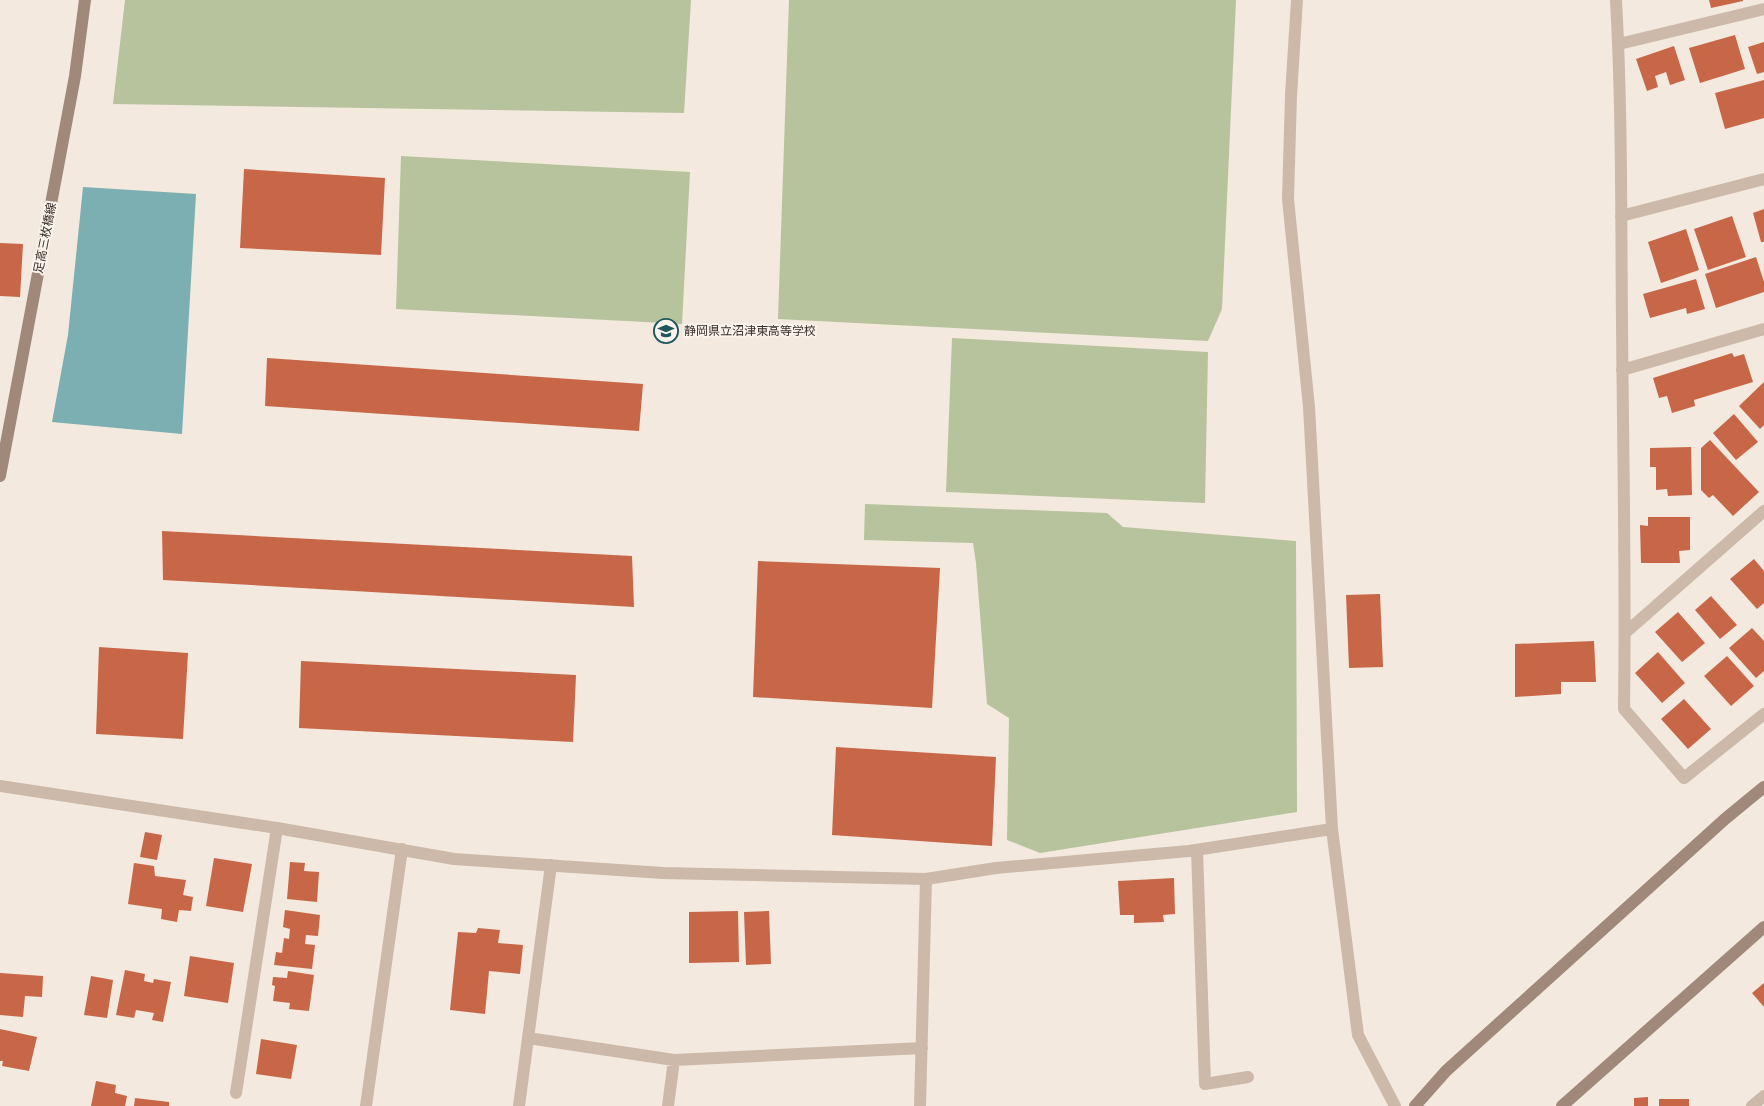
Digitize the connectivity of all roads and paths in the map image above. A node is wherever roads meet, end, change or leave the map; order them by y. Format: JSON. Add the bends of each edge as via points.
{"nodes":[{"id":1,"x":85,"y":0,"type":"edge"},
{"id":2,"x":1297,"y":0,"type":"edge"},
{"id":3,"x":1616,"y":0,"type":"edge"},
{"id":4,"x":1764,"y":9,"type":"edge"},
{"id":5,"x":1619,"y":44,"type":"junction"},
{"id":6,"x":1764,"y":179,"type":"edge"},
{"id":7,"x":1621,"y":216,"type":"junction"},
{"id":8,"x":1764,"y":329,"type":"edge"},
{"id":9,"x":1622,"y":370,"type":"junction"},
{"id":10,"x":0,"y":476,"type":"edge"},
{"id":11,"x":1764,"y":512,"type":"edge"},
{"id":12,"x":1625,"y":634,"type":"junction"},
{"id":13,"x":1764,"y":714,"type":"edge"},
{"id":14,"x":0,"y":786,"type":"edge"},
{"id":15,"x":1764,"y":788,"type":"edge"},
{"id":16,"x":278,"y":828,"type":"junction"},
{"id":17,"x":1332,"y":829,"type":"junction"},
{"id":18,"x":402,"y":849,"type":"junction"},
{"id":19,"x":1197,"y":850,"type":"junction"},
{"id":20,"x":551,"y":865,"type":"junction"},
{"id":21,"x":926,"y":879,"type":"junction"},
{"id":22,"x":1764,"y":928,"type":"edge"},
{"id":23,"x":528,"y":1038,"type":"junction"},
{"id":24,"x":922,"y":1048,"type":"junction"},
{"id":25,"x":674,"y":1060,"type":"junction"},
{"id":26,"x":1248,"y":1077,"type":"dead end"},
{"id":27,"x":236,"y":1093,"type":"dead end"},
{"id":28,"x":1764,"y":1096,"type":"edge"},
{"id":29,"x":366,"y":1106,"type":"edge"},
{"id":30,"x":518,"y":1106,"type":"edge"},
{"id":31,"x":668,"y":1106,"type":"edge"},
{"id":32,"x":920,"y":1106,"type":"edge"},
{"id":33,"x":1395,"y":1106,"type":"edge"},
{"id":34,"x":1415,"y":1106,"type":"edge"},
{"id":35,"x":1562,"y":1106,"type":"edge"},
{"id":36,"x":1752,"y":1106,"type":"edge"}],
"edges":[{"from":1,"to":10,"type":"street","name":"足高三枚橋線","via":[[74,85]]},
{"from":2,"to":17,"type":"street","via":[[1288,199],[1309,407]]},
{"from":3,"to":5,"type":"street"},
{"from":4,"to":5,"type":"street"},
{"from":5,"to":7,"type":"street"},
{"from":6,"to":7,"type":"street"},
{"from":7,"to":9,"type":"street"},
{"from":8,"to":9,"type":"street"},
{"from":9,"to":12,"type":"street"},
{"from":11,"to":12,"type":"street"},
{"from":12,"to":13,"type":"street","via":[[1624,709],[1684,778]]},
{"from":14,"to":16,"type":"street"},
{"from":15,"to":34,"type":"street","via":[[1453,1065]]},
{"from":16,"to":18,"type":"street"},
{"from":16,"to":27,"type":"street"},
{"from":17,"to":19,"type":"street"},
{"from":17,"to":33,"type":"street","via":[[1358,1035]]},
{"from":18,"to":20,"type":"street","via":[[454,859]]},
{"from":18,"to":29,"type":"street"},
{"from":19,"to":21,"type":"street","via":[[996,868]]},
{"from":19,"to":26,"type":"street","via":[[1205,1084]]},
{"from":20,"to":21,"type":"street","via":[[663,873]]},
{"from":20,"to":23,"type":"street"},
{"from":21,"to":24,"type":"street"},
{"from":22,"to":35,"type":"street"},
{"from":23,"to":25,"type":"street"},
{"from":23,"to":30,"type":"street"},
{"from":24,"to":25,"type":"street"},
{"from":24,"to":32,"type":"street"},
{"from":25,"to":31,"type":"street"},
{"from":28,"to":36,"type":"street"}]}
